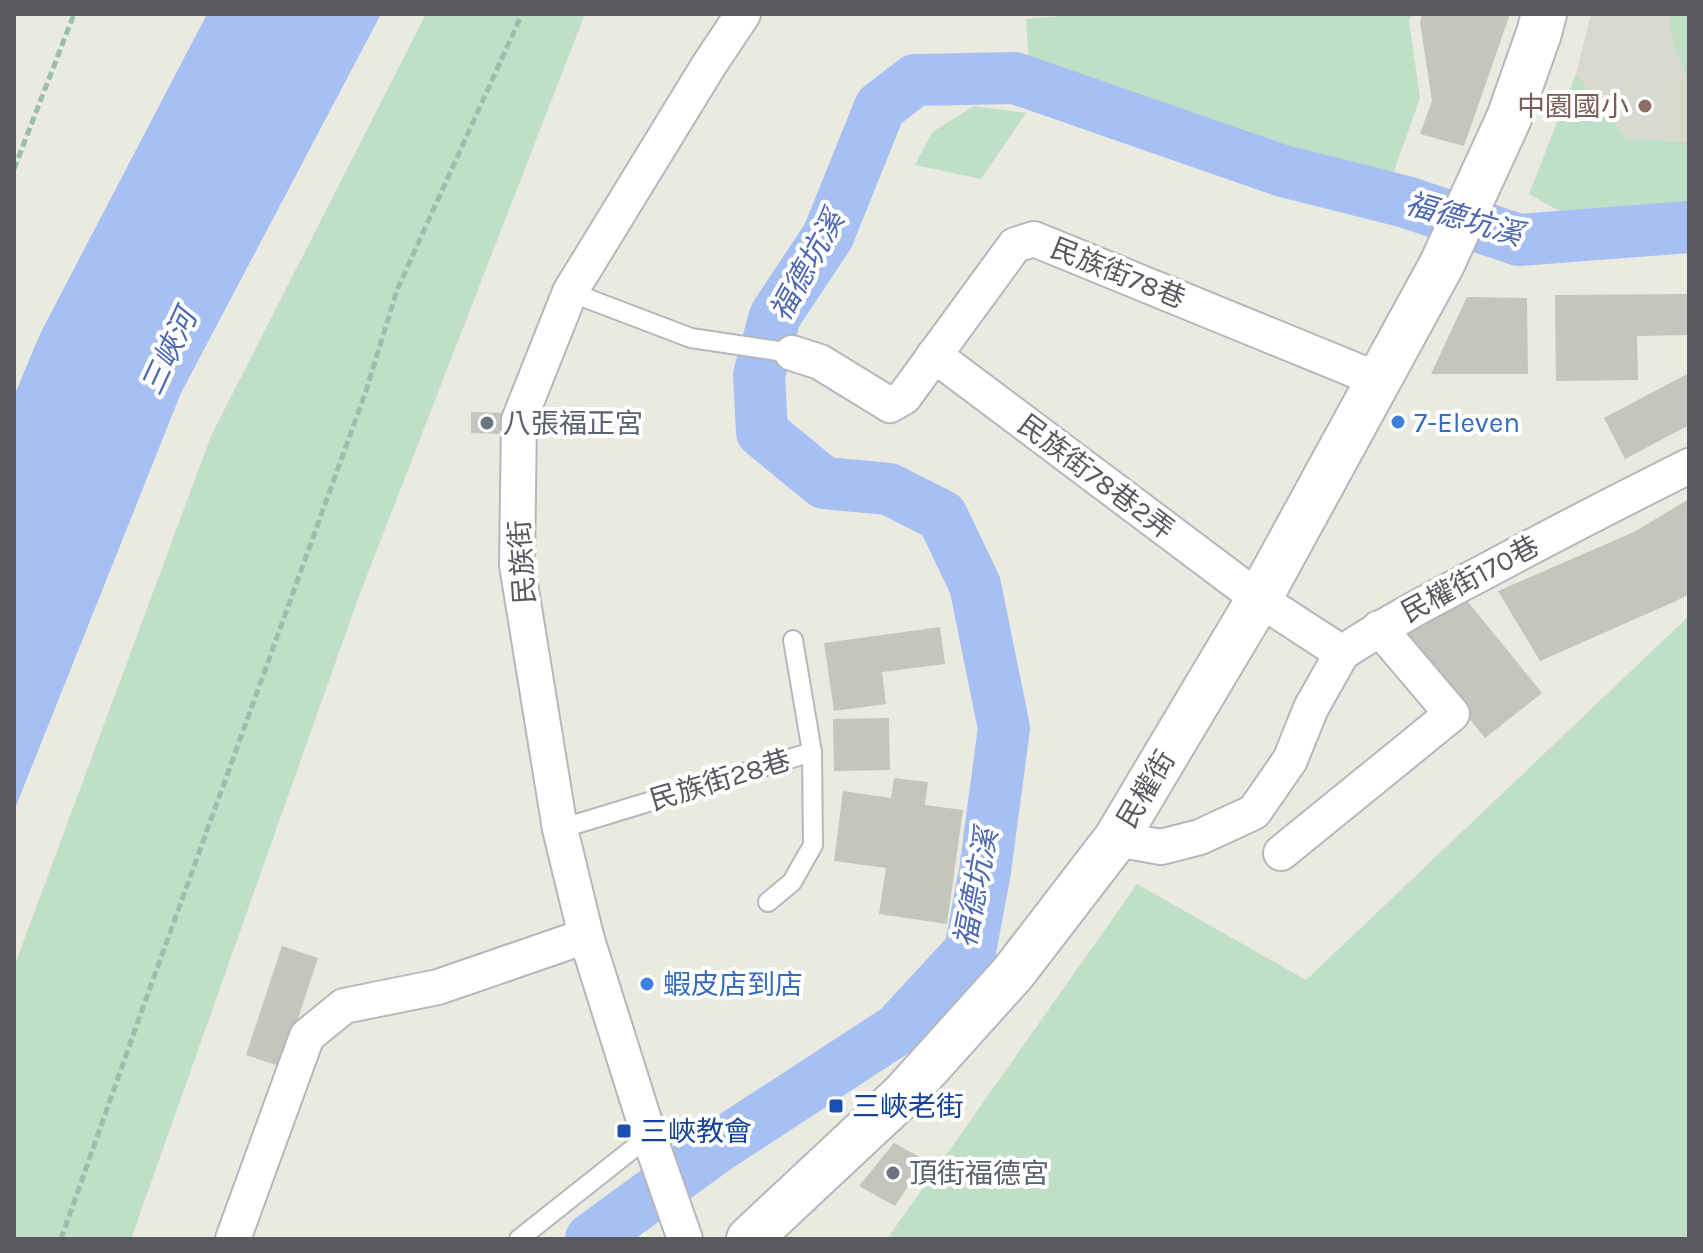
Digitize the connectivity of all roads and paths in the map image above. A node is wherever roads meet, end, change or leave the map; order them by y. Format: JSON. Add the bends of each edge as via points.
{"nodes":[{"id":1,"x":74,"y":14,"type":"edge"},
{"id":2,"x":522,"y":14,"type":"edge"},
{"id":3,"x":743,"y":14,"type":"edge"},
{"id":4,"x":1544,"y":14,"type":"edge"},
{"id":5,"x":14,"y":169,"type":"edge"},
{"id":6,"x":570,"y":292,"type":"junction"},
{"id":7,"x":792,"y":353,"type":"joint"},
{"id":8,"x":934,"y":355,"type":"junction"},
{"id":9,"x":1379,"y":380,"type":"junction"},
{"id":10,"x":1689,"y":466,"type":"edge"},
{"id":11,"x":1259,"y":599,"type":"junction"},
{"id":12,"x":1379,"y":628,"type":"junction"},
{"id":13,"x":793,"y":640,"type":"dead end"},
{"id":14,"x":1342,"y":653,"type":"junction"},
{"id":15,"x":812,"y":752,"type":"junction"},
{"id":16,"x":560,"y":829,"type":"junction"},
{"id":17,"x":1116,"y":839,"type":"junction"},
{"id":18,"x":1281,"y":853,"type":"dead end"},
{"id":19,"x":768,"y":902,"type":"dead end"},
{"id":20,"x":586,"y":936,"type":"junction"},
{"id":21,"x":652,"y":1144,"type":"junction"},
{"id":22,"x":683,"y":1233,"type":"edge"},
{"id":23,"x":61,"y":1239,"type":"edge"},
{"id":24,"x":233,"y":1239,"type":"edge"},
{"id":25,"x":519,"y":1239,"type":"edge"},
{"id":26,"x":749,"y":1239,"type":"edge"}],
"edges":[{"from":1,"to":5,"type":"path"},
{"from":2,"to":23,"type":"path","via":[[397,290],[366,391]]},
{"from":3,"to":6,"type":"street","name":"民族街"},
{"from":4,"to":9,"type":"street","name":"民權街","via":[[1509,118],[1480,183]]},
{"from":6,"to":7,"type":"lane","via":[[691,338]]},
{"from":6,"to":16,"type":"street","name":"民族街","via":[[519,420],[517,565]]},
{"from":7,"to":8,"type":"street","name":"民族街78巷","via":[[820,362],[890,405],[904,397]]},
{"from":8,"to":9,"type":"street","name":"民族街78巷","via":[[1015,245],[1034,239]]},
{"from":8,"to":11,"type":"street","name":"民族街78巷2弄"},
{"from":9,"to":11,"type":"street","name":"民權街"},
{"from":10,"to":12,"type":"street","name":"民權街170巷"},
{"from":11,"to":14,"type":"street"},
{"from":11,"to":17,"type":"street","name":"民權街"},
{"from":12,"to":14,"type":"street","name":"民權街170巷"},
{"from":12,"to":18,"type":"street","via":[[1452,714]]},
{"from":13,"to":15,"type":"lane"},
{"from":14,"to":17,"type":"street","via":[[1290,760],[1254,812],[1200,837],[1161,847]]},
{"from":15,"to":16,"type":"lane","name":"民族街28巷"},
{"from":15,"to":19,"type":"lane","name":"民族街28巷","via":[[813,845],[792,882]]},
{"from":16,"to":20,"type":"street","name":"民族街"},
{"from":17,"to":26,"type":"street","name":"民權街","via":[[1013,973],[904,1094]]},
{"from":20,"to":21,"type":"street","name":"民族街"},
{"from":20,"to":24,"type":"street","via":[[438,987],[344,1006],[307,1036]]},
{"from":21,"to":22,"type":"street","name":"民族街"},
{"from":21,"to":25,"type":"lane"}]}
